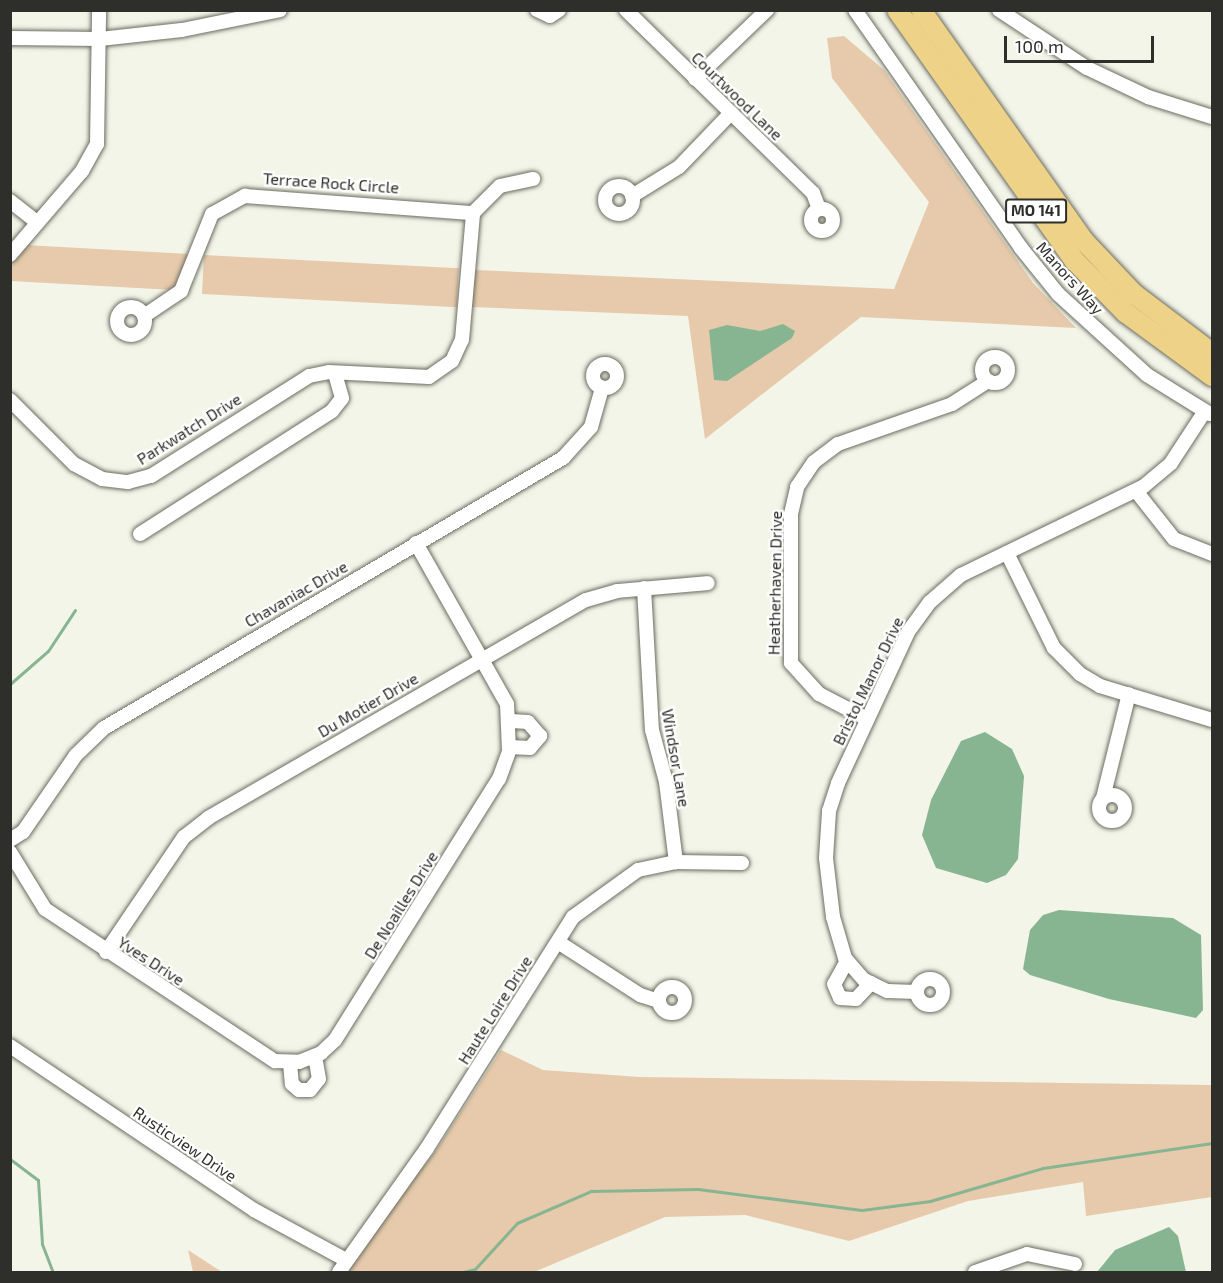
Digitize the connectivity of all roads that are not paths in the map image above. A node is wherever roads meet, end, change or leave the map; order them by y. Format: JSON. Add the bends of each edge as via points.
{"nodes":[{"id":1,"x":99,"y":10,"type":"edge"},
{"id":2,"x":280,"y":10,"type":"edge"},
{"id":3,"x":537,"y":10,"type":"edge"},
{"id":4,"x":559,"y":10,"type":"edge"},
{"id":5,"x":626,"y":10,"type":"edge"},
{"id":6,"x":767,"y":10,"type":"edge"},
{"id":7,"x":855,"y":10,"type":"edge"},
{"id":8,"x":897,"y":10,"type":"edge"},
{"id":9,"x":921,"y":10,"type":"edge"},
{"id":10,"x":999,"y":10,"type":"edge"},
{"id":11,"x":10,"y":38,"type":"edge"},
{"id":12,"x":100,"y":39,"type":"junction"},
{"id":13,"x":695,"y":79,"type":"junction"},
{"id":14,"x":731,"y":113,"type":"junction"},
{"id":15,"x":1212,"y":117,"type":"edge"},
{"id":16,"x":533,"y":179,"type":"dead end"},
{"id":17,"x":632,"y":196,"type":"dead end"},
{"id":18,"x":10,"y":201,"type":"edge"},
{"id":19,"x":819,"y":209,"type":"dead end"},
{"id":20,"x":473,"y":213,"type":"junction"},
{"id":21,"x":37,"y":222,"type":"junction"},
{"id":22,"x":10,"y":255,"type":"edge"},
{"id":23,"x":144,"y":316,"type":"dead end"},
{"id":24,"x":1212,"y":353,"type":"edge"},
{"id":25,"x":335,"y":372,"type":"junction"},
{"id":26,"x":1212,"y":376,"type":"edge"},
{"id":27,"x":988,"y":381,"type":"dead end"},
{"id":28,"x":602,"y":388,"type":"dead end"},
{"id":29,"x":10,"y":400,"type":"edge"},
{"id":30,"x":1208,"y":413,"type":"edge"},
{"id":31,"x":1136,"y":491,"type":"junction"},
{"id":32,"x":140,"y":534,"type":"dead end"},
{"id":33,"x":416,"y":543,"type":"junction"},
{"id":34,"x":1007,"y":553,"type":"junction"},
{"id":35,"x":1212,"y":554,"type":"edge"},
{"id":36,"x":708,"y":582,"type":"dead end"},
{"id":37,"x":644,"y":588,"type":"junction"},
{"id":38,"x":482,"y":657,"type":"junction"},
{"id":39,"x":1129,"y":694,"type":"junction"},
{"id":40,"x":867,"y":719,"type":"junction"},
{"id":41,"x":1212,"y":720,"type":"edge"},
{"id":42,"x":511,"y":721,"type":"junction"},
{"id":43,"x":510,"y":747,"type":"junction"},
{"id":44,"x":1103,"y":798,"type":"dead end"},
{"id":45,"x":10,"y":840,"type":"edge"},
{"id":46,"x":10,"y":852,"type":"edge"},
{"id":47,"x":676,"y":862,"type":"junction"},
{"id":48,"x":742,"y":863,"type":"dead end"},
{"id":49,"x":558,"y":942,"type":"junction"},
{"id":50,"x":106,"y":952,"type":"junction"},
{"id":51,"x":847,"y":961,"type":"junction"},
{"id":52,"x":871,"y":983,"type":"junction"},
{"id":53,"x":917,"y":992,"type":"dead end"},
{"id":54,"x":659,"y":1001,"type":"dead end"},
{"id":55,"x":10,"y":1046,"type":"edge"},
{"id":56,"x":315,"y":1056,"type":"junction"},
{"id":57,"x":295,"y":1063,"type":"junction"},
{"id":58,"x":1075,"y":1264,"type":"dead end"},
{"id":59,"x":342,"y":1266,"type":"edge"},
{"id":60,"x":975,"y":1272,"type":"edge"}],
"edges":[{"from":1,"to":12,"type":"street"},
{"from":2,"to":12,"type":"street","via":[[182,30]]},
{"from":3,"to":4,"type":"street","via":[[550,16]]},
{"from":5,"to":13,"type":"street","name":"Courtwood Lane"},
{"from":6,"to":13,"type":"street"},
{"from":7,"to":30,"type":"street","name":"Manors Way","via":[[1021,248],[1058,294],[1147,375]]},
{"from":8,"to":26,"type":"highway","number":"MO 141","via":[[1075,261],[1146,330]]},
{"from":9,"to":24,"type":"highway","number":"MO 141","via":[[1084,241],[1134,294]]},
{"from":10,"to":15,"type":"street","via":[[1087,68],[1148,98]]},
{"from":11,"to":12,"type":"street"},
{"from":12,"to":21,"type":"street","via":[[97,144],[82,171]]},
{"from":13,"to":14,"type":"street","name":"Courtwood Lane"},
{"from":14,"to":17,"type":"street","via":[[679,167]]},
{"from":14,"to":19,"type":"street","name":"Courtwood Lane","via":[[813,193]]},
{"from":16,"to":20,"type":"street","via":[[500,186]]},
{"from":18,"to":21,"type":"street"},
{"from":20,"to":23,"type":"street","name":"Terrace Rock Circle","via":[[245,196],[212,214],[181,291]]},
{"from":20,"to":25,"type":"street","name":"Parkwatch Drive","via":[[465,326],[452,361],[429,377],[416,379]]},
{"from":21,"to":22,"type":"street"},
{"from":25,"to":29,"type":"street","name":"Parkwatch Drive","via":[[296,381],[151,476],[128,482],[102,478],[75,464]]},
{"from":25,"to":32,"type":"street","via":[[342,398],[332,411]]},
{"from":27,"to":40,"type":"street","name":"Heatherhaven Drive","via":[[952,404],[838,444],[814,462],[797,487],[790,513],[791,663],[819,694]]},
{"from":28,"to":33,"type":"street","name":"Chavaniac Drive","via":[[591,427],[563,458]]},
{"from":30,"to":31,"type":"street","name":"Bristol Manor Drive","via":[[1171,463]]},
{"from":31,"to":34,"type":"street","name":"Bristol Manor Drive"},
{"from":31,"to":35,"type":"street","via":[[1174,539]]},
{"from":33,"to":38,"type":"street","name":"De Noailles Drive"},
{"from":33,"to":45,"type":"street","name":"Chavaniac Drive","via":[[104,728],[76,755],[23,832]]},
{"from":34,"to":39,"type":"street","via":[[1053,648],[1080,674]]},
{"from":34,"to":40,"type":"street","name":"Bristol Manor Drive","via":[[961,575],[922,611]]},
{"from":36,"to":37,"type":"street","name":"Du Motier Drive"},
{"from":37,"to":38,"type":"street","name":"Du Motier Drive","via":[[593,597]]},
{"from":37,"to":47,"type":"street","name":"Windsor Lane","via":[[652,730],[666,782]]},
{"from":38,"to":42,"type":"street","name":"De Noailles Drive"},
{"from":38,"to":50,"type":"street","name":"Du Motier Drive","via":[[193,829]]},
{"from":39,"to":41,"type":"street"},
{"from":39,"to":44,"type":"street"},
{"from":40,"to":51,"type":"street","name":"Bristol Manor Drive","via":[[838,783],[826,836],[833,917]]},
{"from":42,"to":43,"type":"street","name":"De Noailles Drive"},
{"from":42,"to":43,"type":"street","via":[[528,722],[540,736],[530,748]]},
{"from":43,"to":56,"type":"street","name":"De Noailles Drive","via":[[499,779],[403,933],[335,1040]]},
{"from":46,"to":50,"type":"street","name":"Yves Drive","via":[[45,909]]},
{"from":47,"to":48,"type":"street","name":"Haute Loire Drive"},
{"from":47,"to":49,"type":"street","name":"Haute Loire Drive","via":[[638,870],[606,890],[573,917]]},
{"from":49,"to":54,"type":"street","via":[[640,995]]},
{"from":49,"to":59,"type":"street","name":"Haute Loire Drive","via":[[427,1148]]},
{"from":50,"to":57,"type":"street","name":"Yves Drive","via":[[275,1061]]},
{"from":51,"to":52,"type":"street","name":"Bristol Manor Drive"},
{"from":51,"to":52,"type":"street","via":[[834,984],[840,998],[856,999]]},
{"from":52,"to":53,"type":"street","name":"Bristol Manor Drive","via":[[887,991]]},
{"from":55,"to":59,"type":"street","name":"Rusticview Drive"},
{"from":56,"to":57,"type":"street","name":"De Noailles Drive"},
{"from":56,"to":57,"type":"street","via":[[319,1079],[310,1090],[292,1084]]},
{"from":58,"to":60,"type":"street","via":[[1027,1254]]}]}
